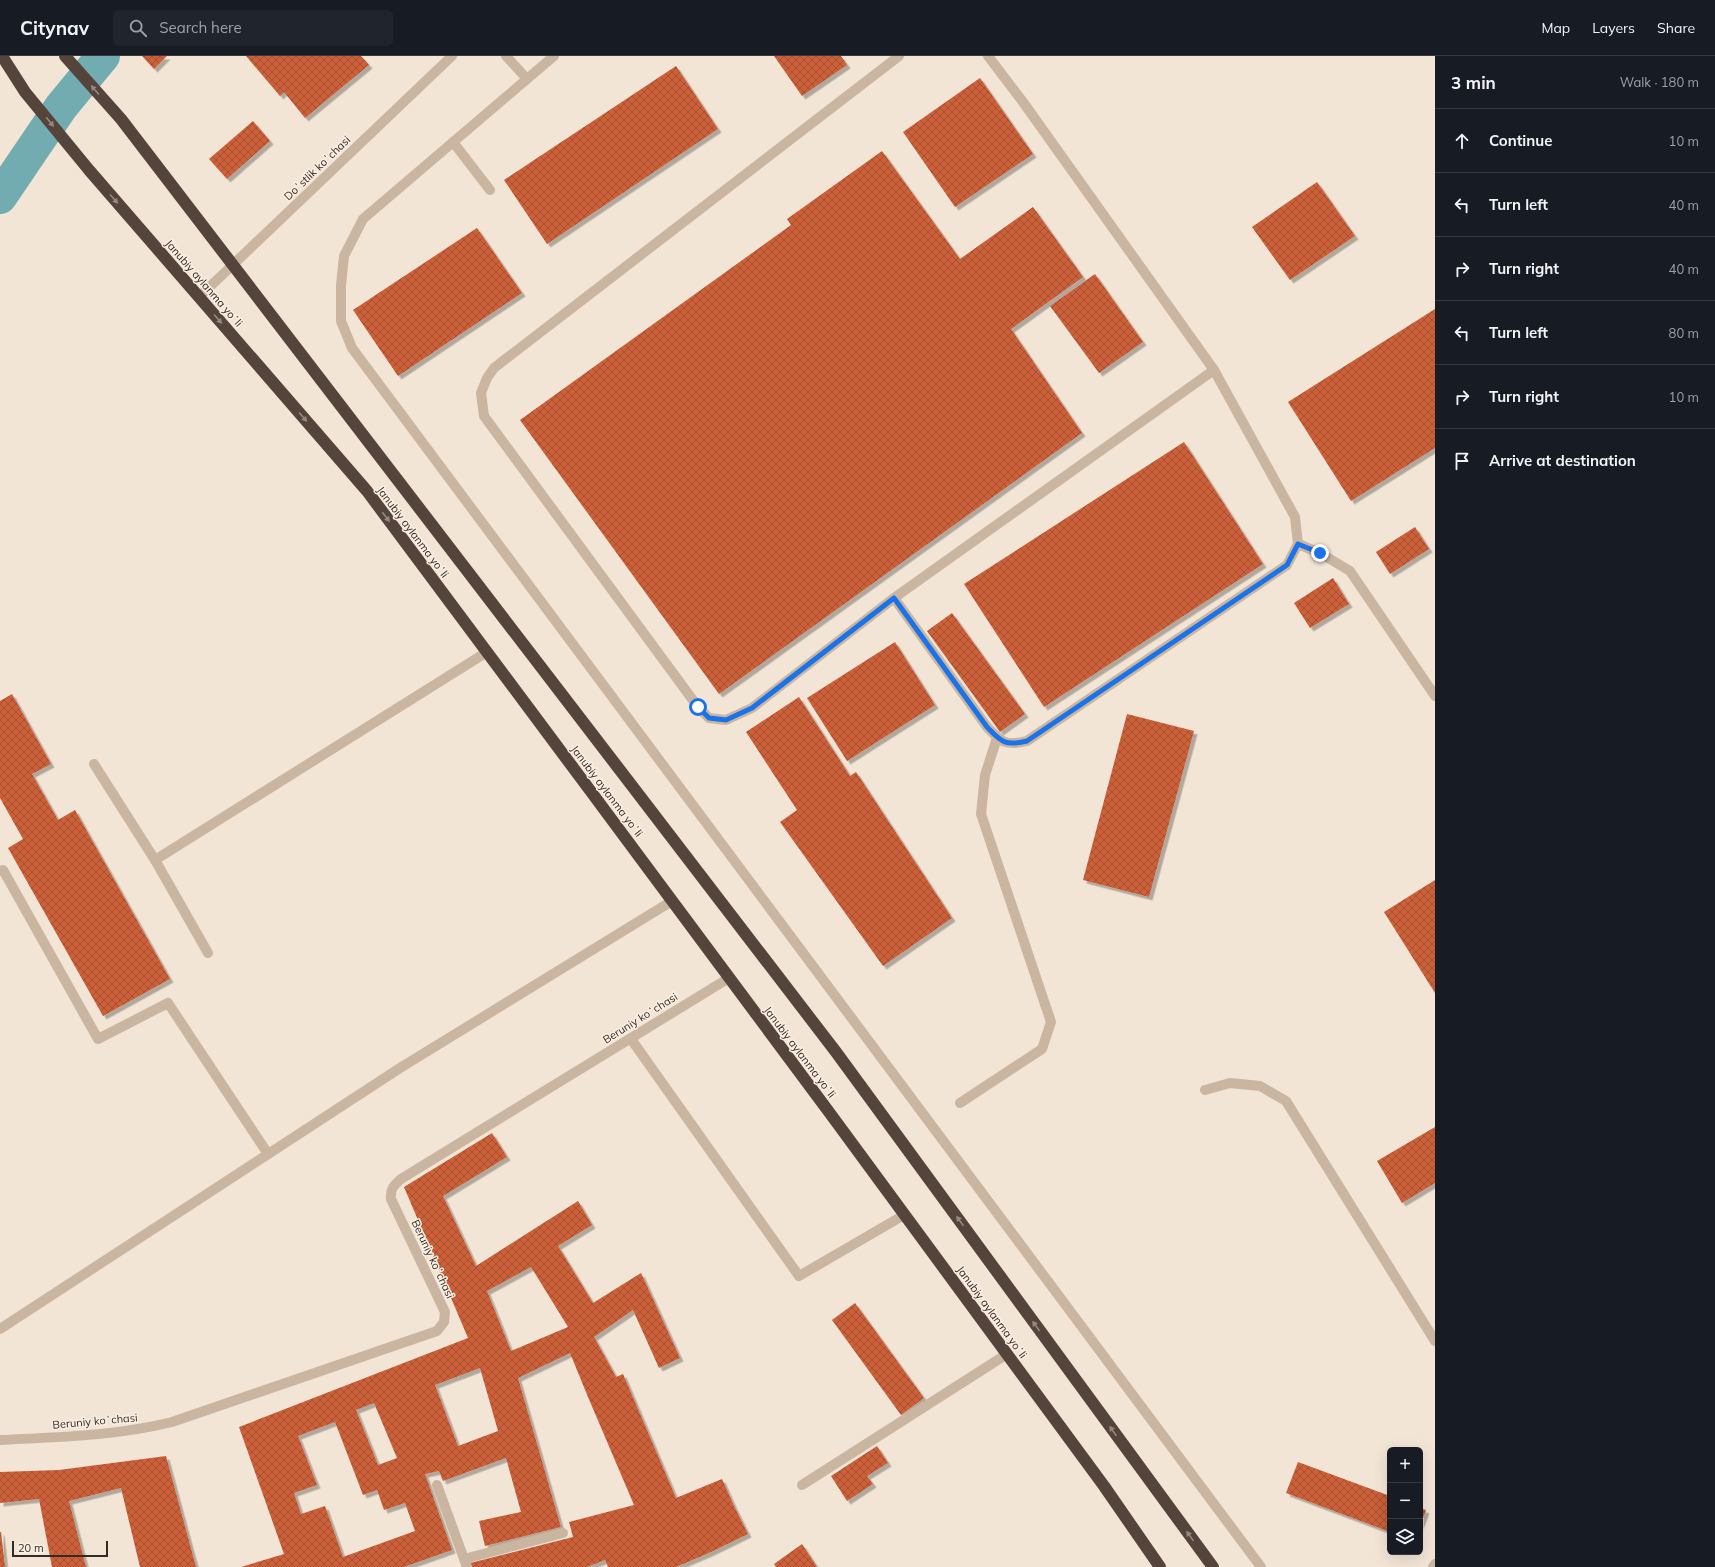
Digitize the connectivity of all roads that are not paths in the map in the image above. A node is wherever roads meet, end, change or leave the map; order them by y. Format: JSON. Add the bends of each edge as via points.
{"nodes":[{"id":1,"x":65,"y":56,"type":"edge"},
{"id":2,"x":452,"y":56,"type":"edge"},
{"id":3,"x":506,"y":56,"type":"edge"},
{"id":4,"x":554,"y":56,"type":"edge"},
{"id":5,"x":899,"y":56,"type":"edge"},
{"id":6,"x":988,"y":56,"type":"edge"},
{"id":7,"x":2,"y":62,"type":"edge"},
{"id":8,"x":527,"y":79,"type":"junction"},
{"id":9,"x":453,"y":142,"type":"junction"},
{"id":10,"x":490,"y":190,"type":"dead end"},
{"id":11,"x":232,"y":265,"type":"junction"},
{"id":12,"x":199,"y":297,"type":"junction"},
{"id":13,"x":1214,"y":370,"type":"junction"},
{"id":14,"x":1298,"y":544,"type":"junction"},
{"id":15,"x":894,"y":598,"type":"junction"},
{"id":16,"x":487,"y":652,"type":"junction"},
{"id":17,"x":1435,"y":696,"type":"edge"},
{"id":18,"x":998,"y":738,"type":"junction"},
{"id":19,"x":94,"y":764,"type":"dead end"},
{"id":20,"x":155,"y":860,"type":"junction"},
{"id":21,"x":0,"y":871,"type":"edge"},
{"id":22,"x":672,"y":901,"type":"junction"},
{"id":23,"x":208,"y":953,"type":"dead end"},
{"id":24,"x":729,"y":978,"type":"junction"},
{"id":25,"x":631,"y":1038,"type":"junction"},
{"id":26,"x":1205,"y":1090,"type":"dead end"},
{"id":27,"x":960,"y":1103,"type":"dead end"},
{"id":28,"x":268,"y":1154,"type":"junction"},
{"id":29,"x":904,"y":1215,"type":"junction"},
{"id":30,"x":0,"y":1329,"type":"edge"},
{"id":31,"x":1435,"y":1341,"type":"edge"},
{"id":32,"x":1007,"y":1354,"type":"junction"},
{"id":33,"x":0,"y":1440,"type":"edge"},
{"id":34,"x":437,"y":1485,"type":"dead end"},
{"id":35,"x":802,"y":1485,"type":"dead end"},
{"id":36,"x":563,"y":1534,"type":"dead end"},
{"id":37,"x":465,"y":1563,"type":"edge"},
{"id":38,"x":1435,"y":1564,"type":"edge"},
{"id":39,"x":1160,"y":1567,"type":"edge"},
{"id":40,"x":1213,"y":1567,"type":"edge"},
{"id":41,"x":1261,"y":1567,"type":"edge"},
{"id":42,"x":1434,"y":1567,"type":"edge"}],
"edges":[{"from":11,"to":1,"type":"highway","name":"Janubiy aylanma yoʻli","one_way":true,"via":[[121,119]]},
{"from":2,"to":11,"type":"street","name":"Doʻstlik koʻchasi"},
{"from":3,"to":8,"type":"street"},
{"from":4,"to":8,"type":"street"},
{"from":5,"to":15,"type":"street","via":[[494,368],[481,393],[484,416],[698,707],[709,718],[726,720],[752,708]]},
{"from":6,"to":13,"type":"street"},
{"from":7,"to":12,"type":"highway","name":"Janubiy aylanma yoʻli","one_way":true,"via":[[89,170]]},
{"from":8,"to":9,"type":"street"},
{"from":9,"to":10,"type":"street"},
{"from":9,"to":41,"type":"street","via":[[363,219],[344,256],[341,322],[352,348]]},
{"from":11,"to":12,"type":"street","name":"Doʻstlik koʻchasi"},
{"from":40,"to":11,"type":"highway","name":"Janubiy aylanma yoʻli","one_way":true,"via":[[836,1052]]},
{"from":12,"to":16,"type":"highway","name":"Janubiy aylanma yoʻli","one_way":true,"via":[[367,491]]},
{"from":13,"to":14,"type":"street","via":[[1295,517]]},
{"from":13,"to":15,"type":"street"},
{"from":14,"to":17,"type":"street","via":[[1320,553],[1350,571]]},
{"from":14,"to":18,"type":"street","via":[[1287,565],[1027,741],[1012,744]]},
{"from":15,"to":18,"type":"street","via":[[982,721]]},
{"from":16,"to":20,"type":"street"},
{"from":16,"to":22,"type":"highway","name":"Janubiy aylanma yoʻli"},
{"from":18,"to":27,"type":"street","via":[[985,775],[981,814],[1051,1022],[1042,1049]]},
{"from":19,"to":20,"type":"street"},
{"from":20,"to":23,"type":"street"},
{"from":21,"to":28,"type":"street","via":[[3,870],[98,1039],[168,1003]]},
{"from":22,"to":24,"type":"highway","name":"Janubiy aylanma yoʻli"},
{"from":22,"to":28,"type":"street","via":[[400,1068]]},
{"from":24,"to":25,"type":"street","name":"Beruniy koʻchasi"},
{"from":24,"to":29,"type":"highway","name":"Janubiy aylanma yoʻli"},
{"from":25,"to":29,"type":"street","via":[[799,1276]]},
{"from":25,"to":33,"type":"street","name":"Beruniy koʻchasi","via":[[401,1179],[392,1187],[391,1199],[445,1312],[444,1322],[437,1331],[166,1424],[118,1433]]},
{"from":26,"to":31,"type":"street","via":[[1230,1083],[1260,1086],[1286,1101]]},
{"from":28,"to":30,"type":"street"},
{"from":29,"to":32,"type":"highway","name":"Janubiy aylanma yoʻli"},
{"from":32,"to":35,"type":"street"},
{"from":32,"to":39,"type":"highway","name":"Janubiy aylanma yoʻli"},
{"from":34,"to":37,"type":"street"},
{"from":36,"to":37,"type":"street"},
{"from":38,"to":42,"type":"street"}]}
